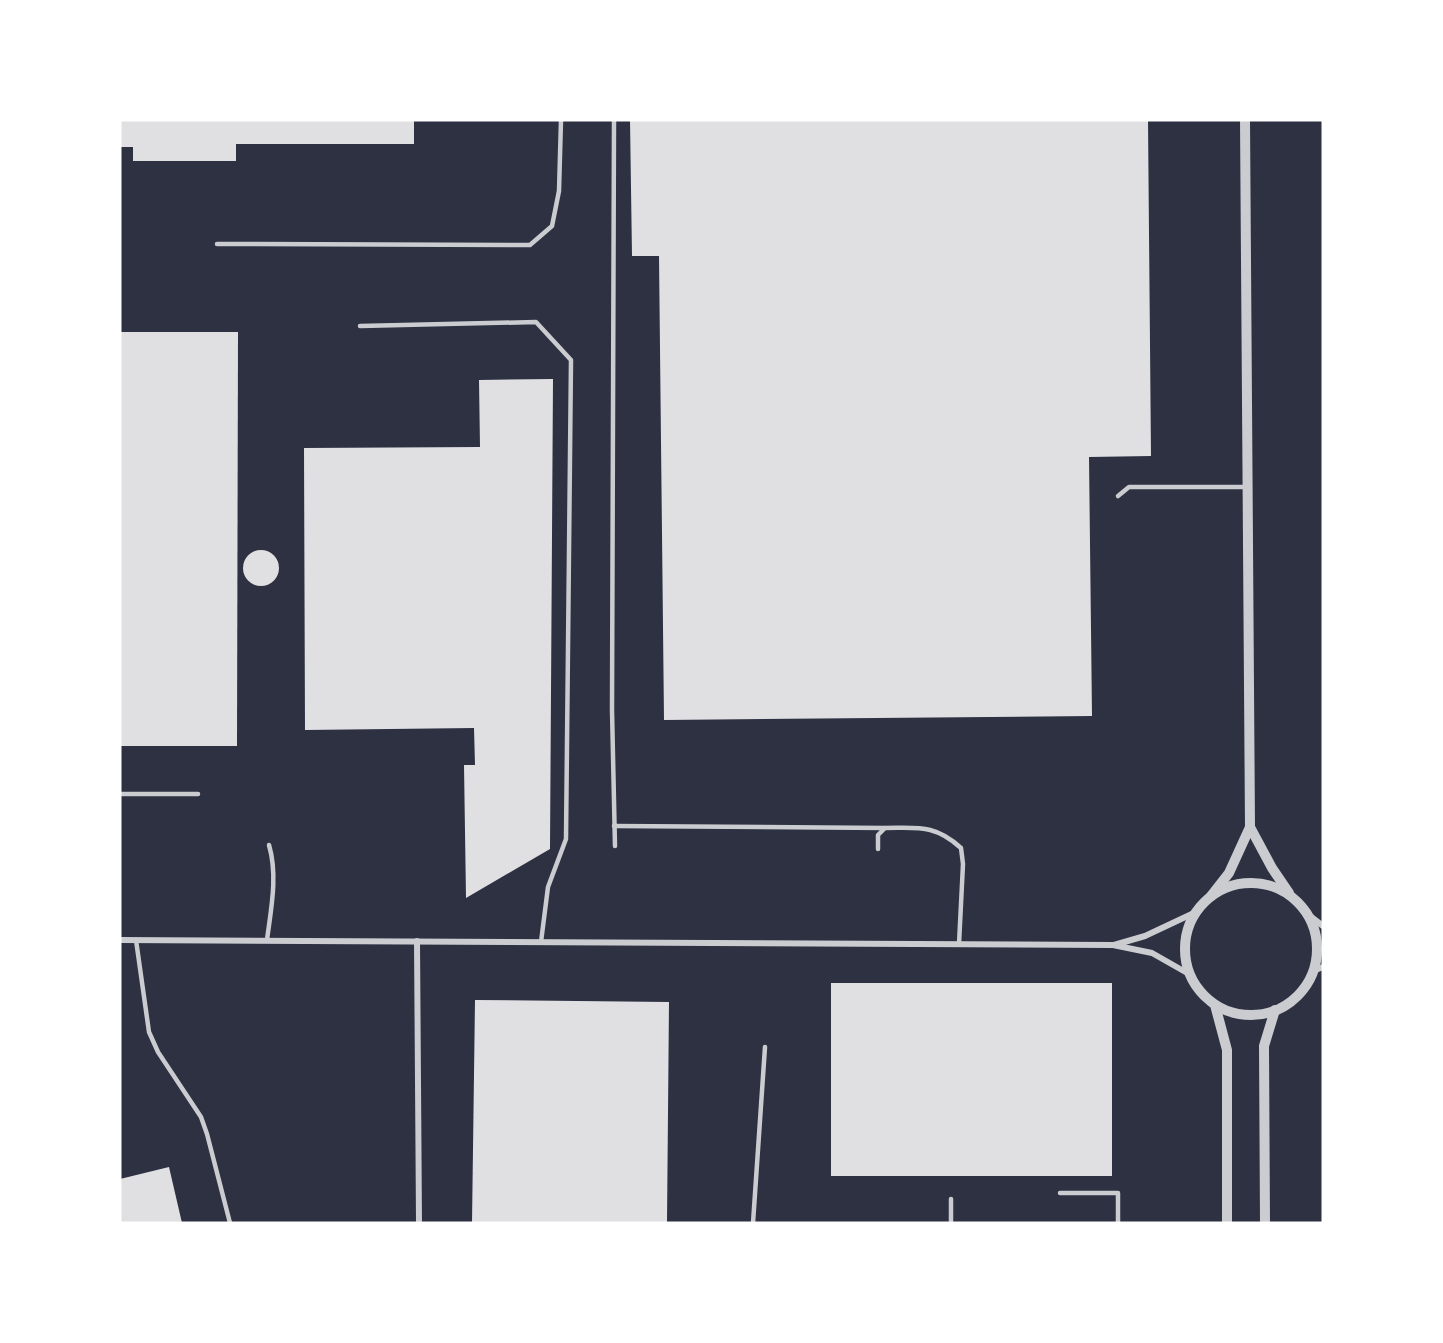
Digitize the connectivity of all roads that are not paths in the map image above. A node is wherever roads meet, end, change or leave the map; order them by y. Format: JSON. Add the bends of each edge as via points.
{"nodes":[{"id":1,"x":561,"y":120,"type":"edge"},
{"id":2,"x":614,"y":120,"type":"edge"},
{"id":3,"x":1245,"y":120,"type":"edge"},
{"id":4,"x":217,"y":244,"type":"dead end"},
{"id":5,"x":360,"y":326,"type":"dead end"},
{"id":6,"x":1249,"y":487,"type":"junction"},
{"id":7,"x":1118,"y":496,"type":"dead end"},
{"id":8,"x":120,"y":794,"type":"edge"},
{"id":9,"x":198,"y":794,"type":"dead end"},
{"id":10,"x":615,"y":826,"type":"junction"},
{"id":11,"x":1250,"y":827,"type":"junction"},
{"id":12,"x":885,"y":828,"type":"junction"},
{"id":13,"x":269,"y":845,"type":"dead end"},
{"id":14,"x":615,"y":846,"type":"dead end"},
{"id":15,"x":878,"y":849,"type":"dead end"},
{"id":16,"x":1211,"y":896,"type":"junction"},
{"id":17,"x":1292,"y":897,"type":"junction"},
{"id":18,"x":1196,"y":912,"type":"junction"},
{"id":19,"x":1306,"y":913,"type":"junction"},
{"id":20,"x":1323,"y":926,"type":"edge"},
{"id":21,"x":120,"y":940,"type":"edge"},
{"id":22,"x":136,"y":940,"type":"junction"},
{"id":23,"x":267,"y":940,"type":"junction"},
{"id":24,"x":417,"y":941,"type":"junction"},
{"id":25,"x":541,"y":942,"type":"junction"},
{"id":26,"x":959,"y":944,"type":"junction"},
{"id":27,"x":1113,"y":945,"type":"junction"},
{"id":28,"x":1318,"y":969,"type":"edge"},
{"id":29,"x":1189,"y":974,"type":"junction"},
{"id":30,"x":1215,"y":1005,"type":"junction"},
{"id":31,"x":1275,"y":1010,"type":"junction"},
{"id":32,"x":765,"y":1047,"type":"dead end"},
{"id":33,"x":1060,"y":1193,"type":"dead end"},
{"id":34,"x":951,"y":1198,"type":"dead end"},
{"id":35,"x":230,"y":1223,"type":"edge"},
{"id":36,"x":418,"y":1223,"type":"edge"},
{"id":37,"x":753,"y":1223,"type":"edge"},
{"id":38,"x":951,"y":1223,"type":"edge"},
{"id":39,"x":1118,"y":1223,"type":"edge"},
{"id":40,"x":1227,"y":1223,"type":"edge"},
{"id":41,"x":1266,"y":1223,"type":"edge"}],
"edges":[{"from":1,"to":4,"type":"lane","via":[[559,190],[552,226],[530,245]]},
{"from":2,"to":10,"type":"lane"},
{"from":3,"to":6,"type":"street"},
{"from":5,"to":25,"type":"lane","via":[[536,322],[571,360],[566,839],[548,887]]},
{"from":6,"to":7,"type":"lane","via":[[1129,487]]},
{"from":6,"to":11,"type":"street"},
{"from":8,"to":9,"type":"lane"},
{"from":10,"to":12,"type":"lane"},
{"from":10,"to":14,"type":"lane"},
{"from":11,"to":16,"type":"street","via":[[1229,873]]},
{"from":11,"to":17,"type":"street"},
{"from":12,"to":15,"type":"lane","via":[[878,835]]},
{"from":12,"to":26,"type":"lane","via":[[925,828],[948,836],[961,848]]},
{"from":13,"to":23,"type":"lane","via":[[274,872]]},
{"from":16,"to":17,"type":"street","via":[[1231,886],[1253,883],[1274,887]]},
{"from":16,"to":18,"type":"street"},
{"from":17,"to":19,"type":"street"},
{"from":18,"to":27,"type":"street","via":[[1145,936]]},
{"from":18,"to":29,"type":"street","via":[[1187,932],[1185,954]]},
{"from":19,"to":20,"type":"street"},
{"from":19,"to":28,"type":"street","via":[[1314,932]]},
{"from":21,"to":22,"type":"street"},
{"from":22,"to":23,"type":"street"},
{"from":22,"to":35,"type":"lane","via":[[149,1032],[201,1117]]},
{"from":23,"to":24,"type":"street"},
{"from":24,"to":25,"type":"street"},
{"from":24,"to":36,"type":"street"},
{"from":25,"to":26,"type":"street"},
{"from":26,"to":27,"type":"street"},
{"from":27,"to":29,"type":"street","via":[[1152,953]]},
{"from":28,"to":31,"type":"street","via":[[1291,1001]]},
{"from":29,"to":30,"type":"street"},
{"from":30,"to":31,"type":"street","via":[[1234,1013],[1255,1015]]},
{"from":30,"to":40,"type":"street","via":[[1227,1050]]},
{"from":31,"to":41,"type":"street","via":[[1264,1046]]},
{"from":32,"to":37,"type":"lane"},
{"from":33,"to":39,"type":"lane","via":[[1118,1193]]},
{"from":34,"to":38,"type":"lane"}]}
